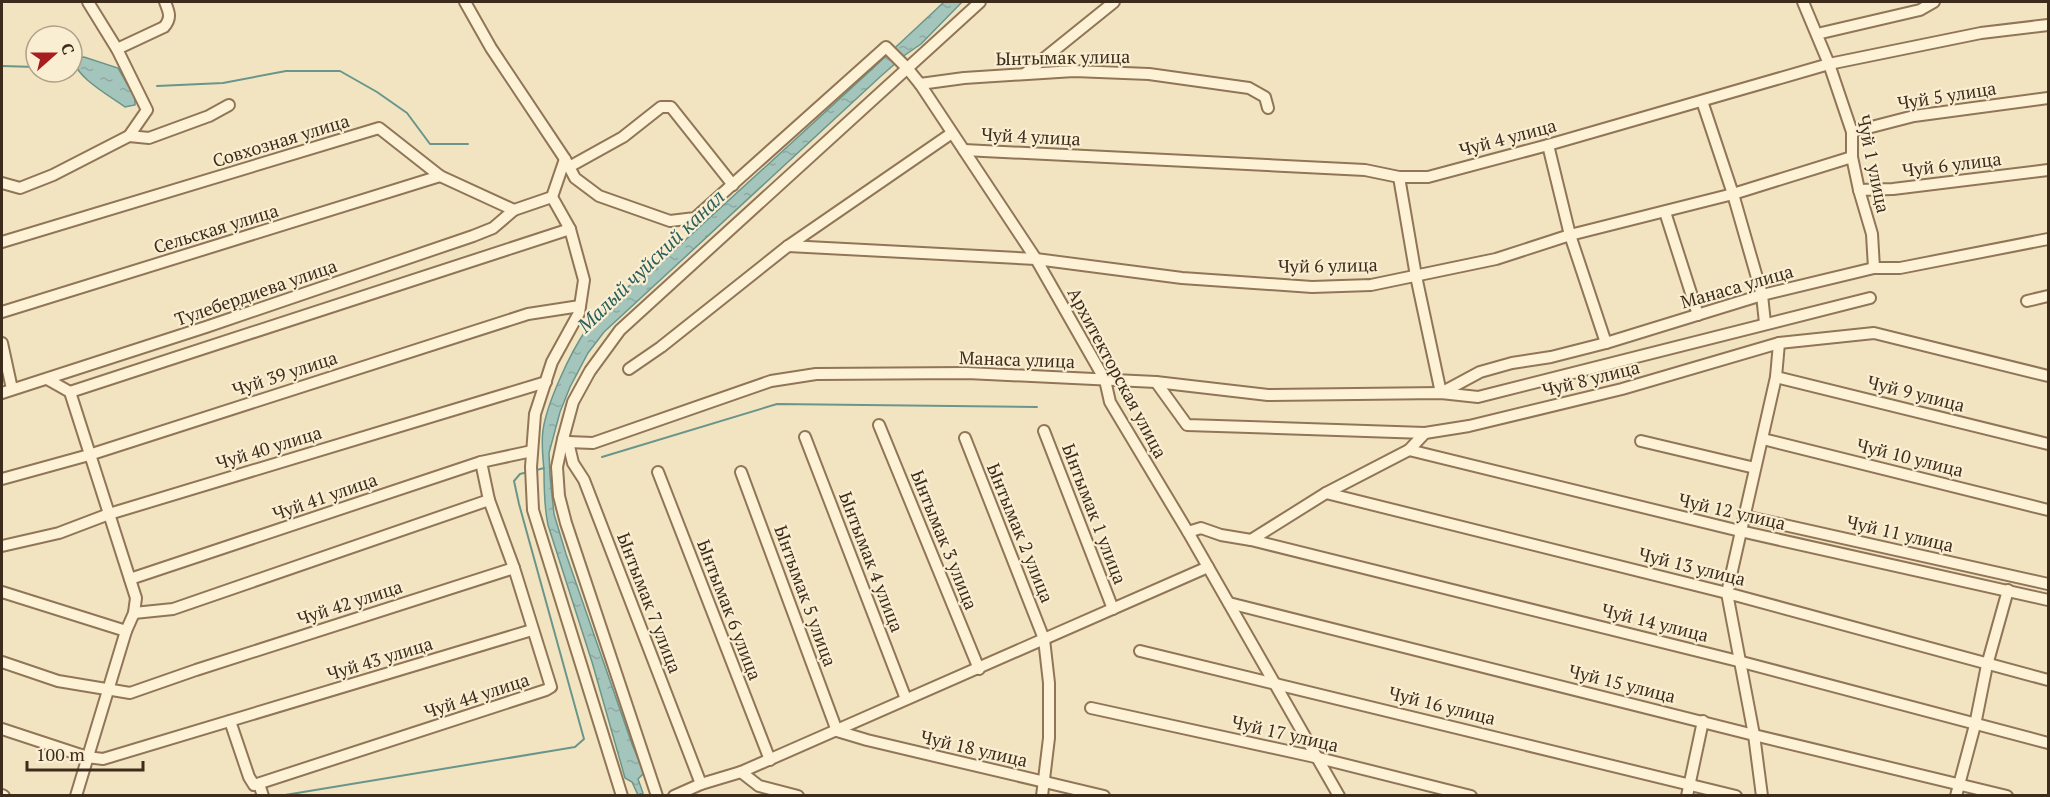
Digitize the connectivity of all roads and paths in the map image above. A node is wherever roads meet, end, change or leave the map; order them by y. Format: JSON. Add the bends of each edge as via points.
{"nodes":[{"id":1,"x":88,"y":2,"type":"edge"},
{"id":2,"x":165,"y":2,"type":"edge"},
{"id":3,"x":465,"y":2,"type":"edge"},
{"id":4,"x":980,"y":2,"type":"edge"},
{"id":5,"x":1114,"y":2,"type":"edge"},
{"id":6,"x":1803,"y":2,"type":"edge"},
{"id":7,"x":1934,"y":2,"type":"edge"},
{"id":8,"x":2049,"y":25,"type":"edge"},
{"id":9,"x":1817,"y":34,"type":"junction"},
{"id":10,"x":117,"y":50,"type":"junction"},
{"id":11,"x":1829,"y":64,"type":"junction"},
{"id":12,"x":907,"y":68,"type":"junction"},
{"id":13,"x":1025,"y":74,"type":"junction"},
{"id":14,"x":920,"y":84,"type":"junction"},
{"id":15,"x":2049,"y":98,"type":"edge"},
{"id":16,"x":1702,"y":101,"type":"junction"},
{"id":17,"x":229,"y":105,"type":"dead end"},
{"id":18,"x":1268,"y":108,"type":"dead end"},
{"id":19,"x":1852,"y":132,"type":"junction"},
{"id":20,"x":952,"y":133,"type":"junction"},
{"id":21,"x":129,"y":136,"type":"junction"},
{"id":22,"x":1548,"y":145,"type":"junction"},
{"id":23,"x":964,"y":150,"type":"junction"},
{"id":24,"x":1852,"y":157,"type":"junction"},
{"id":25,"x":567,"y":163,"type":"junction"},
{"id":26,"x":2049,"y":170,"type":"edge"},
{"id":27,"x":440,"y":176,"type":"junction"},
{"id":28,"x":1399,"y":177,"type":"junction"},
{"id":29,"x":2,"y":183,"type":"edge"},
{"id":30,"x":733,"y":184,"type":"junction"},
{"id":31,"x":1858,"y":190,"type":"junction"},
{"id":32,"x":1733,"y":194,"type":"junction"},
{"id":33,"x":552,"y":197,"type":"junction"},
{"id":34,"x":514,"y":210,"type":"junction"},
{"id":35,"x":1665,"y":212,"type":"junction"},
{"id":36,"x":570,"y":229,"type":"junction"},
{"id":37,"x":1570,"y":235,"type":"junction"},
{"id":38,"x":2049,"y":239,"type":"edge"},
{"id":39,"x":2,"y":242,"type":"edge"},
{"id":40,"x":788,"y":246,"type":"junction"},
{"id":41,"x":1036,"y":259,"type":"junction"},
{"id":42,"x":1874,"y":268,"type":"junction"},
{"id":43,"x":1416,"y":276,"type":"junction"},
{"id":44,"x":1762,"y":295,"type":"junction"},
{"id":45,"x":2049,"y":296,"type":"edge"},
{"id":46,"x":1870,"y":298,"type":"dead end"},
{"id":47,"x":2027,"y":301,"type":"dead end"},
{"id":48,"x":580,"y":306,"type":"junction"},
{"id":49,"x":2,"y":312,"type":"edge"},
{"id":50,"x":1698,"y":315,"type":"junction"},
{"id":51,"x":1765,"y":323,"type":"junction"},
{"id":52,"x":1606,"y":342,"type":"junction"},
{"id":53,"x":2,"y":343,"type":"edge"},
{"id":54,"x":1779,"y":343,"type":"junction"},
{"id":55,"x":629,"y":369,"type":"dead end"},
{"id":56,"x":2049,"y":376,"type":"edge"},
{"id":57,"x":1776,"y":377,"type":"junction"},
{"id":58,"x":46,"y":379,"type":"junction"},
{"id":59,"x":1106,"y":380,"type":"junction"},
{"id":60,"x":546,"y":382,"type":"junction"},
{"id":61,"x":1156,"y":382,"type":"junction"},
{"id":62,"x":7,"y":391,"type":"edge"},
{"id":63,"x":70,"y":392,"type":"junction"},
{"id":64,"x":1442,"y":393,"type":"junction"},
{"id":65,"x":879,"y":424,"type":"dead end"},
{"id":66,"x":1044,"y":431,"type":"dead end"},
{"id":67,"x":1425,"y":433,"type":"junction"},
{"id":68,"x":805,"y":437,"type":"dead end"},
{"id":69,"x":965,"y":438,"type":"dead end"},
{"id":70,"x":1763,"y":439,"type":"junction"},
{"id":71,"x":565,"y":440,"type":"junction"},
{"id":72,"x":1641,"y":441,"type":"dead end"},
{"id":73,"x":2049,"y":444,"type":"edge"},
{"id":74,"x":1409,"y":450,"type":"junction"},
{"id":75,"x":532,"y":452,"type":"junction"},
{"id":76,"x":89,"y":454,"type":"junction"},
{"id":77,"x":481,"y":462,"type":"junction"},
{"id":78,"x":1755,"y":468,"type":"junction"},
{"id":79,"x":658,"y":472,"type":"dead end"},
{"id":80,"x":741,"y":472,"type":"dead end"},
{"id":81,"x":2,"y":479,"type":"edge"},
{"id":82,"x":1326,"y":493,"type":"junction"},
{"id":83,"x":489,"y":500,"type":"junction"},
{"id":84,"x":2049,"y":510,"type":"edge"},
{"id":85,"x":109,"y":514,"type":"junction"},
{"id":86,"x":1744,"y":516,"type":"junction"},
{"id":87,"x":1740,"y":531,"type":"junction"},
{"id":88,"x":1188,"y":532,"type":"junction"},
{"id":89,"x":1251,"y":540,"type":"junction"},
{"id":90,"x":2,"y":546,"type":"edge"},
{"id":91,"x":1208,"y":567,"type":"junction"},
{"id":92,"x":514,"y":568,"type":"junction"},
{"id":93,"x":130,"y":579,"type":"junction"},
{"id":94,"x":2049,"y":584,"type":"edge"},
{"id":95,"x":2008,"y":591,"type":"junction"},
{"id":96,"x":2,"y":592,"type":"edge"},
{"id":97,"x":1727,"y":593,"type":"junction"},
{"id":98,"x":2049,"y":600,"type":"edge"},
{"id":99,"x":1229,"y":603,"type":"junction"},
{"id":100,"x":1113,"y":609,"type":"junction"},
{"id":101,"x":134,"y":613,"type":"junction"},
{"id":102,"x":532,"y":630,"type":"junction"},
{"id":103,"x":126,"y":632,"type":"junction"},
{"id":104,"x":1044,"y":639,"type":"junction"},
{"id":105,"x":1140,"y":651,"type":"dead end"},
{"id":106,"x":1738,"y":661,"type":"junction"},
{"id":107,"x":2,"y":662,"type":"edge"},
{"id":108,"x":1987,"y":665,"type":"junction"},
{"id":109,"x":979,"y":669,"type":"junction"},
{"id":110,"x":1272,"y":681,"type":"junction"},
{"id":111,"x":2049,"y":681,"type":"edge"},
{"id":112,"x":108,"y":690,"type":"junction"},
{"id":113,"x":906,"y":699,"type":"junction"},
{"id":114,"x":1091,"y":708,"type":"dead end"},
{"id":115,"x":234,"y":720,"type":"junction"},
{"id":116,"x":1703,"y":721,"type":"junction"},
{"id":117,"x":1976,"y":725,"type":"junction"},
{"id":118,"x":2,"y":729,"type":"edge"},
{"id":119,"x":837,"y":731,"type":"junction"},
{"id":120,"x":1754,"y":735,"type":"junction"},
{"id":121,"x":2049,"y":743,"type":"edge"},
{"id":122,"x":87,"y":757,"type":"junction"},
{"id":123,"x":1315,"y":757,"type":"junction"},
{"id":124,"x":770,"y":760,"type":"junction"},
{"id":125,"x":741,"y":772,"type":"junction"},
{"id":126,"x":1045,"y":783,"type":"junction"},
{"id":127,"x":1689,"y":783,"type":"junction"},
{"id":128,"x":259,"y":784,"type":"junction"},
{"id":129,"x":701,"y":784,"type":"junction"},
{"id":130,"x":1958,"y":790,"type":"edge"},
{"id":131,"x":76,"y":795,"type":"edge"},
{"id":132,"x":263,"y":795,"type":"edge"},
{"id":133,"x":622,"y":795,"type":"edge"},
{"id":134,"x":657,"y":795,"type":"edge"},
{"id":135,"x":674,"y":795,"type":"edge"},
{"id":136,"x":798,"y":795,"type":"edge"},
{"id":137,"x":1042,"y":795,"type":"edge"},
{"id":138,"x":1104,"y":795,"type":"edge"},
{"id":139,"x":1339,"y":795,"type":"edge"},
{"id":140,"x":1471,"y":795,"type":"edge"},
{"id":141,"x":1687,"y":795,"type":"edge"},
{"id":142,"x":1736,"y":795,"type":"edge"},
{"id":143,"x":1762,"y":795,"type":"edge"},
{"id":144,"x":2007,"y":795,"type":"edge"}],
"edges":[{"from":1,"to":10,"type":"street"},
{"from":2,"to":10,"type":"street","via":[[170,15],[164,27]]},
{"from":3,"to":25,"type":"street"},
{"from":4,"to":12,"type":"street"},
{"from":5,"to":13,"type":"street"},
{"from":6,"to":9,"type":"street","name":"Чуй 1 улица"},
{"from":7,"to":9,"type":"street","via":[[1920,10]]},
{"from":8,"to":11,"type":"street","name":"Чуй 4 улица","via":[[1981,33]]},
{"from":9,"to":11,"type":"street","name":"Чуй 1 улица"},
{"from":10,"to":21,"type":"street","via":[[147,110]]},
{"from":11,"to":16,"type":"street","name":"Чуй 4 улица"},
{"from":11,"to":19,"type":"street","name":"Чуй 1 улица"},
{"from":12,"to":14,"type":"street","name":"Архитекторская улица"},
{"from":12,"to":30,"type":"street","name":"Архитекторская улица","via":[[885,47]]},
{"from":12,"to":71,"type":"street","via":[[620,330],[573,402]]},
{"from":13,"to":14,"type":"street","name":"Ынтымак улица"},
{"from":13,"to":18,"type":"street","name":"Ынтымак улица","via":[[1149,74],[1249,88],[1265,97]]},
{"from":14,"to":20,"type":"street","name":"Архитекторская улица"},
{"from":15,"to":19,"type":"street","name":"Чуй 5 улица","via":[[1914,116]]},
{"from":16,"to":22,"type":"street","name":"Чуй 4 улица"},
{"from":16,"to":32,"type":"street"},
{"from":17,"to":21,"type":"street","via":[[149,138]]},
{"from":19,"to":24,"type":"street","name":"Чуй 1 улица"},
{"from":20,"to":23,"type":"street","name":"Архитекторская улица"},
{"from":20,"to":40,"type":"street"},
{"from":21,"to":29,"type":"street","via":[[20,188]]},
{"from":22,"to":28,"type":"street","name":"Чуй 4 улица","via":[[1428,177]]},
{"from":22,"to":37,"type":"street"},
{"from":23,"to":28,"type":"street","name":"Чуй 4 улица","via":[[1365,170]]},
{"from":23,"to":41,"type":"street","name":"Архитекторская улица"},
{"from":24,"to":31,"type":"street","name":"Чуй 1 улица"},
{"from":24,"to":32,"type":"street","name":"Чуй 6 улица"},
{"from":25,"to":30,"type":"street","via":[[574,178],[599,196],[670,220],[695,218]]},
{"from":25,"to":30,"type":"street","via":[[623,137],[667,106]]},
{"from":25,"to":33,"type":"street"},
{"from":26,"to":31,"type":"street","name":"Чуй 6 улица"},
{"from":27,"to":34,"type":"street","name":"Совхозная улица"},
{"from":27,"to":39,"type":"street","name":"Совхозная улица","via":[[379,128]]},
{"from":27,"to":49,"type":"street","name":"Сельская улица"},
{"from":28,"to":43,"type":"street"},
{"from":31,"to":42,"type":"street","name":"Чуй 1 улица","via":[[1872,234]]},
{"from":32,"to":35,"type":"street","name":"Чуй 6 улица"},
{"from":32,"to":44,"type":"street"},
{"from":33,"to":34,"type":"street"},
{"from":33,"to":36,"type":"street"},
{"from":34,"to":58,"type":"street","name":"Тулебердиева улица","via":[[493,228],[473,236]]},
{"from":35,"to":37,"type":"street","name":"Чуй 6 улица"},
{"from":35,"to":50,"type":"street"},
{"from":36,"to":48,"type":"street","via":[[584,280]]},
{"from":36,"to":63,"type":"street"},
{"from":37,"to":43,"type":"street","name":"Чуй 6 улица","via":[[1496,259]]},
{"from":37,"to":52,"type":"street"},
{"from":38,"to":42,"type":"street","name":"Манаса улица","via":[[1900,268]]},
{"from":40,"to":41,"type":"street","name":"Чуй 6 улица"},
{"from":40,"to":55,"type":"street"},
{"from":41,"to":43,"type":"street","name":"Чуй 6 улица","via":[[1182,278],[1312,287],[1371,285]]},
{"from":41,"to":59,"type":"street","name":"Архитекторская улица"},
{"from":42,"to":44,"type":"street","name":"Манаса улица"},
{"from":43,"to":64,"type":"street"},
{"from":44,"to":50,"type":"street","name":"Манаса улица"},
{"from":44,"to":51,"type":"street"},
{"from":45,"to":47,"type":"street"},
{"from":46,"to":51,"type":"street","name":"Манаса улица"},
{"from":48,"to":60,"type":"street"},
{"from":48,"to":76,"type":"street","name":"Чуй 39 улица","via":[[528,314]]},
{"from":50,"to":52,"type":"street","name":"Манаса улица"},
{"from":51,"to":64,"type":"street","name":"Манаса улица","via":[[1478,397]]},
{"from":52,"to":64,"type":"street","name":"Манаса улица","via":[[1480,372]]},
{"from":53,"to":62,"type":"street"},
{"from":54,"to":56,"type":"street","name":"Чуй 8 улица","via":[[1874,333]]},
{"from":54,"to":57,"type":"street"},
{"from":54,"to":67,"type":"street","name":"Чуй 8 улица","via":[[1622,389]]},
{"from":57,"to":70,"type":"street"},
{"from":57,"to":73,"type":"street","name":"Чуй 9 улица"},
{"from":58,"to":62,"type":"street","name":"Тулебердиева улица"},
{"from":58,"to":63,"type":"street"},
{"from":59,"to":61,"type":"street","name":"Манаса улица"},
{"from":59,"to":71,"type":"street","name":"Манаса улица","via":[[955,373],[816,374],[771,381],[593,443]]},
{"from":59,"to":88,"type":"street","name":"Архитекторская улица","via":[[1110,402]]},
{"from":60,"to":75,"type":"street","via":[[535,414]]},
{"from":60,"to":85,"type":"street","name":"Чуй 40 улица"},
{"from":61,"to":64,"type":"street","name":"Манаса улица","via":[[1268,395]]},
{"from":61,"to":67,"type":"street","name":"Чуй 8 улица","via":[[1187,425]]},
{"from":63,"to":76,"type":"street"},
{"from":65,"to":109,"type":"street","name":"Ынтымак 3 улица"},
{"from":66,"to":100,"type":"street","name":"Ынтымак 1 улица"},
{"from":67,"to":74,"type":"street"},
{"from":68,"to":113,"type":"street","name":"Ынтымак 4 улица"},
{"from":69,"to":104,"type":"street","name":"Ынтымак 2 улица"},
{"from":70,"to":78,"type":"street"},
{"from":70,"to":84,"type":"street","name":"Чуй 10 улица"},
{"from":71,"to":129,"type":"street","name":"Ынтымак 7 улица"},
{"from":71,"to":134,"type":"street","via":[[557,466],[566,523]]},
{"from":72,"to":78,"type":"street"},
{"from":74,"to":82,"type":"street"},
{"from":74,"to":87,"type":"street","name":"Чуй 12 улица"},
{"from":75,"to":77,"type":"street","name":"Чуй 41 улица"},
{"from":75,"to":133,"type":"street","via":[[533,510]]},
{"from":76,"to":81,"type":"street","name":"Чуй 39 улица"},
{"from":76,"to":85,"type":"street"},
{"from":77,"to":83,"type":"street","name":"Чуй 44 улица"},
{"from":77,"to":93,"type":"street","name":"Чуй 41 улица"},
{"from":78,"to":86,"type":"street"},
{"from":79,"to":124,"type":"street","name":"Ынтымак 6 улица"},
{"from":80,"to":119,"type":"street","name":"Ынтымак 5 улица"},
{"from":82,"to":89,"type":"street"},
{"from":82,"to":97,"type":"street","name":"Чуй 13 улица"},
{"from":83,"to":92,"type":"street","name":"Чуй 44 улица"},
{"from":83,"to":101,"type":"street","via":[[173,609]]},
{"from":85,"to":90,"type":"street","name":"Чуй 40 улица","via":[[59,533]]},
{"from":85,"to":93,"type":"street"},
{"from":86,"to":87,"type":"street"},
{"from":86,"to":94,"type":"street","name":"Чуй 11 улица"},
{"from":87,"to":95,"type":"street","name":"Чуй 12 улица"},
{"from":87,"to":97,"type":"street"},
{"from":88,"to":89,"type":"street","name":"Чуй 14 улица","via":[[1201,528]]},
{"from":88,"to":91,"type":"street","name":"Архитекторская улица"},
{"from":89,"to":106,"type":"street","name":"Чуй 14 улица"},
{"from":91,"to":99,"type":"street","name":"Архитекторская улица"},
{"from":91,"to":100,"type":"street"},
{"from":92,"to":102,"type":"street","name":"Чуй 44 улица"},
{"from":92,"to":112,"type":"street","name":"Чуй 42 улица","via":[[130,693]]},
{"from":93,"to":101,"type":"street","via":[[136,598]]},
{"from":95,"to":98,"type":"street","name":"Чуй 12 улица"},
{"from":95,"to":108,"type":"street"},
{"from":96,"to":103,"type":"street"},
{"from":97,"to":106,"type":"street"},
{"from":97,"to":108,"type":"street","name":"Чуй 13 улица"},
{"from":99,"to":110,"type":"street","name":"Архитекторская улица"},
{"from":99,"to":116,"type":"street","name":"Чуй 15 улица"},
{"from":100,"to":104,"type":"street"},
{"from":101,"to":103,"type":"street"},
{"from":102,"to":115,"type":"street","name":"Чуй 43 улица"},
{"from":102,"to":128,"type":"street","name":"Чуй 44 улица","via":[[550,687],[546,690]]},
{"from":103,"to":112,"type":"street"},
{"from":104,"to":109,"type":"street"},
{"from":104,"to":126,"type":"street","name":"Ынтымак 2 улица","via":[[1049,683]]},
{"from":105,"to":110,"type":"street","name":"Чуй 16 улица"},
{"from":106,"to":117,"type":"street","name":"Чуй 14 улица"},
{"from":106,"to":120,"type":"street"},
{"from":107,"to":112,"type":"street","name":"Чуй 42 улица","via":[[58,681]]},
{"from":108,"to":111,"type":"street","name":"Чуй 13 улица"},
{"from":108,"to":117,"type":"street"},
{"from":109,"to":113,"type":"street"},
{"from":110,"to":123,"type":"street","name":"Архитекторская улица"},
{"from":110,"to":127,"type":"street","name":"Чуй 16 улица"},
{"from":112,"to":122,"type":"street"},
{"from":113,"to":119,"type":"street"},
{"from":114,"to":123,"type":"street","name":"Чуй 17 улица"},
{"from":115,"to":122,"type":"street","name":"Чуй 43 улица","via":[[103,759]]},
{"from":115,"to":128,"type":"street","via":[[249,777],[254,785]]},
{"from":116,"to":120,"type":"street","name":"Чуй 15 улица"},
{"from":116,"to":127,"type":"street"},
{"from":117,"to":121,"type":"street","name":"Чуй 14 улица"},
{"from":117,"to":130,"type":"street"},
{"from":118,"to":122,"type":"street"},
{"from":119,"to":124,"type":"street"},
{"from":119,"to":126,"type":"street","name":"Чуй 18 улица"},
{"from":120,"to":130,"type":"street","name":"Чуй 15 улица"},
{"from":120,"to":143,"type":"street"},
{"from":122,"to":131,"type":"street"},
{"from":123,"to":139,"type":"street","name":"Архитекторская улица"},
{"from":123,"to":140,"type":"street","name":"Чуй 17 улица"},
{"from":124,"to":125,"type":"street"},
{"from":125,"to":129,"type":"street"},
{"from":125,"to":136,"type":"street","via":[[759,786]]},
{"from":126,"to":137,"type":"street","name":"Ынтымак 2 улица"},
{"from":126,"to":138,"type":"street","name":"Чуй 18 улица"},
{"from":127,"to":141,"type":"street"},
{"from":127,"to":142,"type":"street","name":"Чуй 16 улица"},
{"from":128,"to":132,"type":"street"},
{"from":129,"to":135,"type":"street"},
{"from":130,"to":144,"type":"street","name":"Чуй 15 улица"}]}
